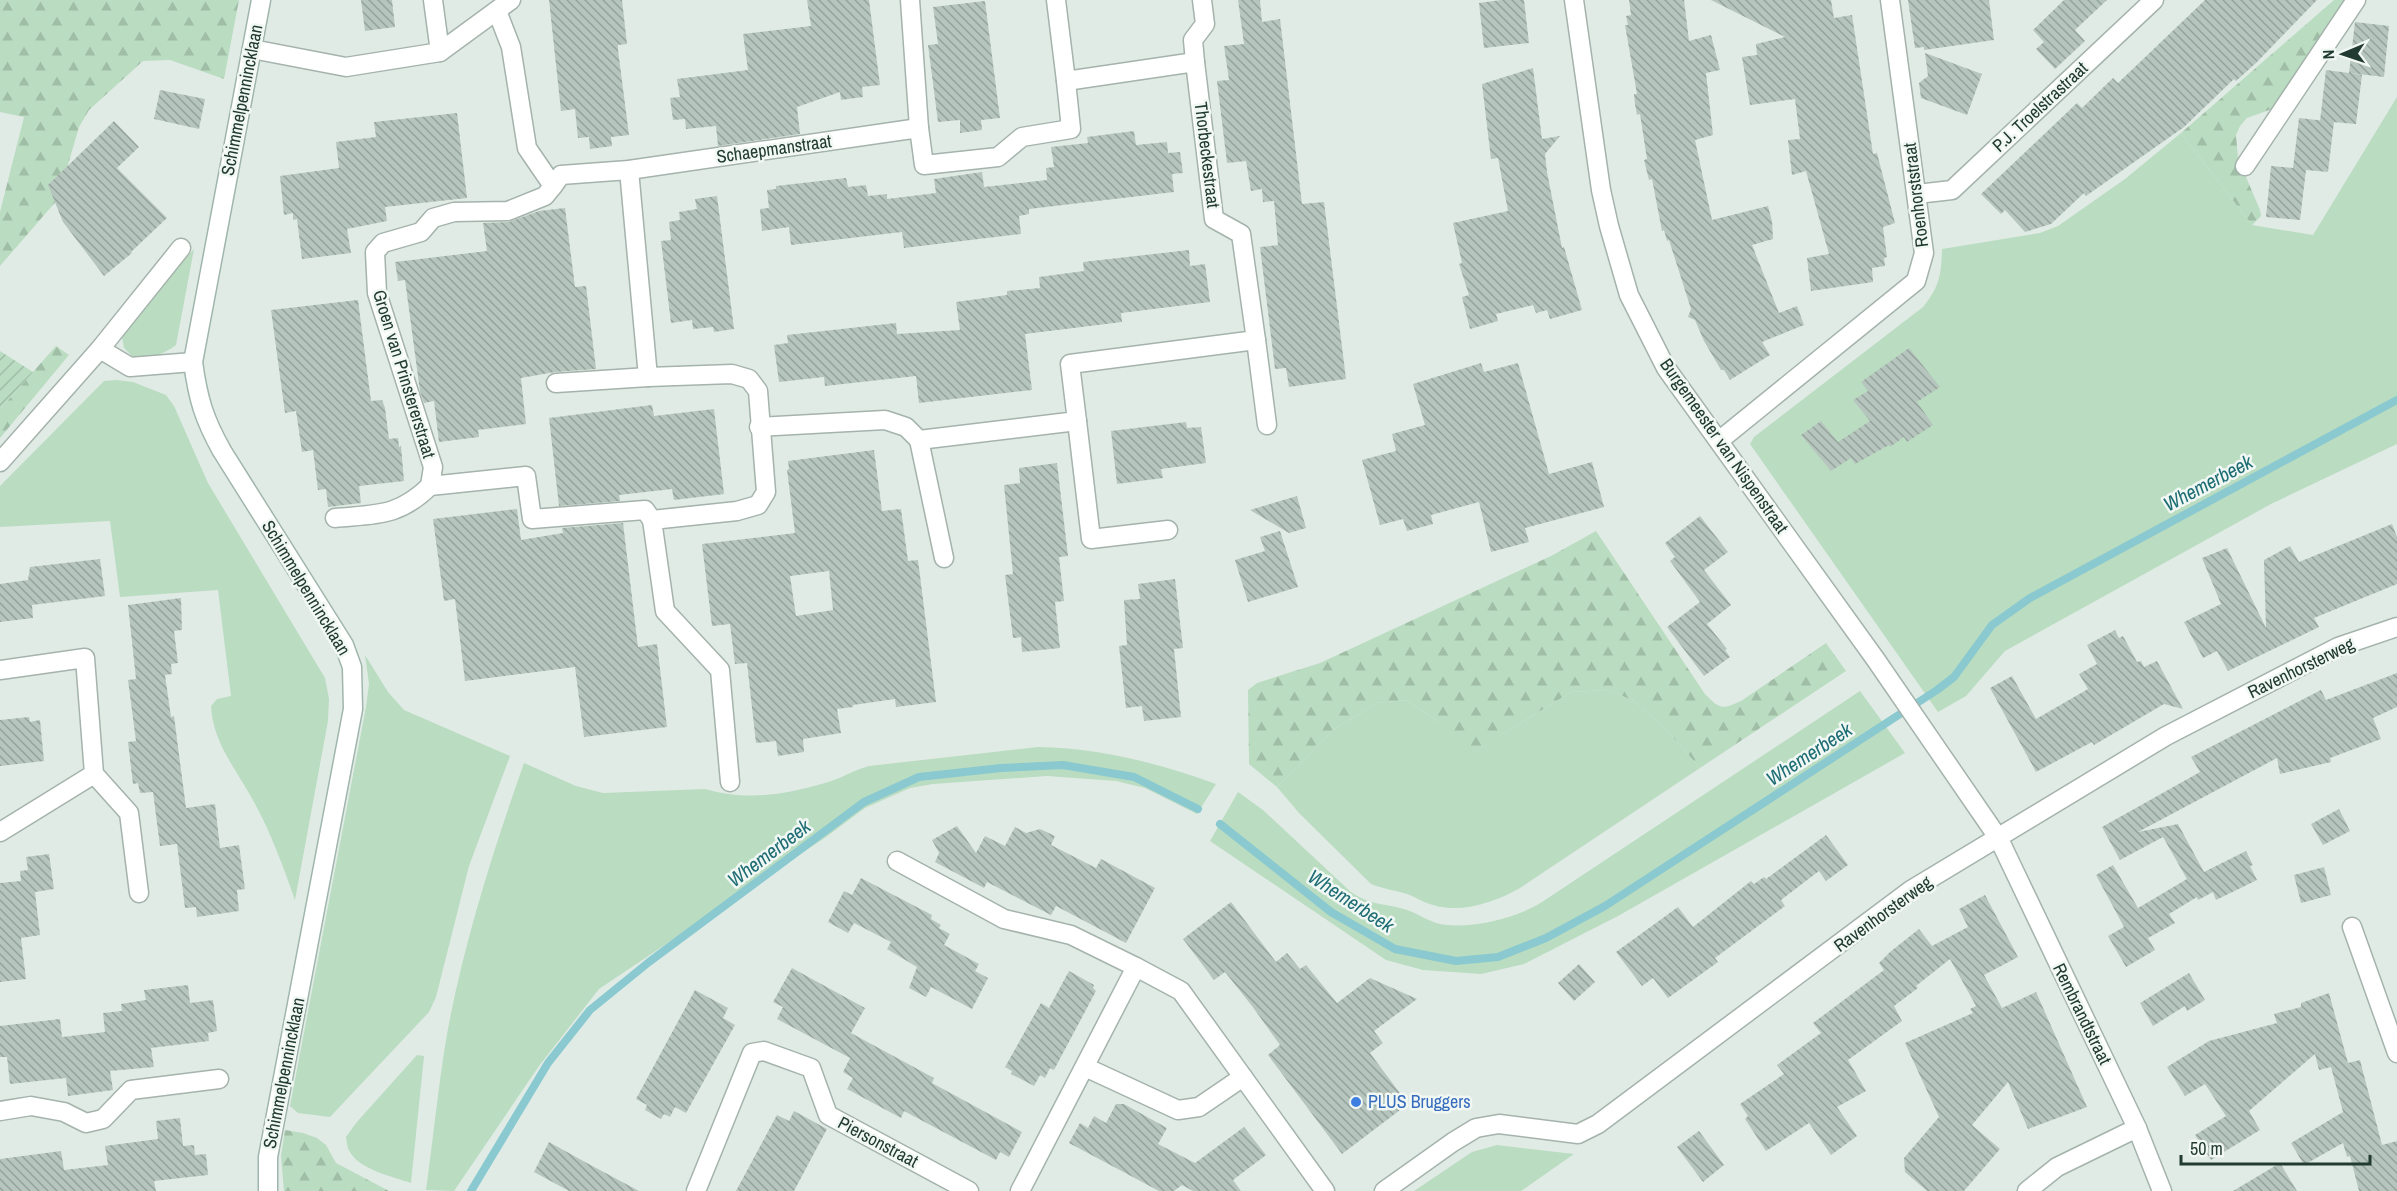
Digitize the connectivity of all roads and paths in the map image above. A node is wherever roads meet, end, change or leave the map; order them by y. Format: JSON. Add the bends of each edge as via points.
{"nodes":[{"id":1,"x":261,"y":0,"type":"edge"},
{"id":2,"x":433,"y":0,"type":"edge"},
{"id":3,"x":910,"y":0,"type":"edge"},
{"id":4,"x":1056,"y":0,"type":"edge"},
{"id":5,"x":1202,"y":0,"type":"edge"},
{"id":6,"x":1574,"y":0,"type":"edge"},
{"id":7,"x":1890,"y":0,"type":"edge"},
{"id":8,"x":2154,"y":0,"type":"edge"},
{"id":9,"x":2356,"y":0,"type":"edge"},
{"id":10,"x":504,"y":6,"type":"edge"},
{"id":11,"x":252,"y":49,"type":"junction"},
{"id":12,"x":440,"y":52,"type":"junction"},
{"id":13,"x":1195,"y":62,"type":"junction"},
{"id":14,"x":1066,"y":81,"type":"junction"},
{"id":15,"x":919,"y":128,"type":"junction"},
{"id":16,"x":2245,"y":166,"type":"dead end"},
{"id":17,"x":628,"y":170,"type":"junction"},
{"id":18,"x":554,"y":186,"type":"junction"},
{"id":19,"x":1917,"y":194,"type":"junction"},
{"id":20,"x":181,"y":248,"type":"dead end"},
{"id":21,"x":376,"y":262,"type":"joint"},
{"id":22,"x":1256,"y":340,"type":"junction"},
{"id":23,"x":100,"y":349,"type":"junction"},
{"id":24,"x":193,"y":362,"type":"junction"},
{"id":25,"x":648,"y":377,"type":"junction"},
{"id":26,"x":556,"y":383,"type":"dead end"},
{"id":27,"x":1077,"y":421,"type":"junction"},
{"id":28,"x":1267,"y":425,"type":"dead end"},
{"id":29,"x":759,"y":428,"type":"junction"},
{"id":30,"x":919,"y":440,"type":"junction"},
{"id":31,"x":1720,"y":440,"type":"junction"},
{"id":32,"x":0,"y":462,"type":"edge"},
{"id":33,"x":430,"y":486,"type":"junction"},
{"id":34,"x":335,"y":518,"type":"dead end"},
{"id":35,"x":652,"y":520,"type":"junction"},
{"id":36,"x":1168,"y":530,"type":"dead end"},
{"id":37,"x":944,"y":558,"type":"dead end"},
{"id":38,"x":2397,"y":627,"type":"edge"},
{"id":39,"x":0,"y":670,"type":"edge"},
{"id":40,"x":94,"y":774,"type":"junction"},
{"id":41,"x":730,"y":782,"type":"dead end"},
{"id":42,"x":0,"y":832,"type":"edge"},
{"id":43,"x":1999,"y":839,"type":"junction"},
{"id":44,"x":897,"y":861,"type":"dead end"},
{"id":45,"x":139,"y":892,"type":"dead end"},
{"id":46,"x":2352,"y":927,"type":"dead end"},
{"id":47,"x":1136,"y":967,"type":"junction"},
{"id":48,"x":2397,"y":1053,"type":"edge"},
{"id":49,"x":1085,"y":1067,"type":"junction"},
{"id":50,"x":1243,"y":1077,"type":"junction"},
{"id":51,"x":219,"y":1079,"type":"dead end"},
{"id":52,"x":0,"y":1111,"type":"edge"},
{"id":53,"x":2137,"y":1128,"type":"junction"},
{"id":54,"x":268,"y":1191,"type":"edge"},
{"id":55,"x":696,"y":1191,"type":"edge"},
{"id":56,"x":969,"y":1191,"type":"edge"},
{"id":57,"x":1020,"y":1191,"type":"edge"},
{"id":58,"x":1325,"y":1191,"type":"edge"},
{"id":59,"x":1384,"y":1191,"type":"edge"},
{"id":60,"x":2027,"y":1191,"type":"edge"},
{"id":61,"x":2162,"y":1191,"type":"edge"}],
"edges":[{"from":1,"to":11,"type":"street","name":"Schimmelpennincklaan"},
{"from":2,"to":12,"type":"street"},
{"from":3,"to":15,"type":"street"},
{"from":4,"to":14,"type":"street"},
{"from":5,"to":13,"type":"street","name":"Thorbeckestraat","via":[[1205,24],[1193,40]]},
{"from":6,"to":31,"type":"street","name":"Burgemeester van Nispenstraat","via":[[1601,190],[1629,295],[1666,368]]},
{"from":7,"to":19,"type":"street","name":"Roenhorststraat"},
{"from":8,"to":19,"type":"street","name":"P.J. Troelstrastraat","via":[[1952,190]]},
{"from":9,"to":16,"type":"street"},
{"from":10,"to":12,"type":"street"},
{"from":10,"to":18,"type":"street","via":[[527,148]]},
{"from":11,"to":12,"type":"street","via":[[346,67]]},
{"from":11,"to":24,"type":"street","name":"Schimmelpennincklaan"},
{"from":13,"to":14,"type":"street"},
{"from":13,"to":22,"type":"street","name":"Thorbeckestraat","via":[[1214,219],[1241,234]]},
{"from":14,"to":15,"type":"street","via":[[1071,129],[1022,137],[998,158],[924,165]]},
{"from":15,"to":17,"type":"street","name":"Schaepmanstraat"},
{"from":17,"to":18,"type":"street","name":"Schaepmanstraat","via":[[561,175]]},
{"from":17,"to":25,"type":"street"},
{"from":18,"to":21,"type":"street","name":"Schaepmanstraat","via":[[545,196],[508,211],[454,213],[433,218],[421,232],[383,243],[375,252]]},
{"from":19,"to":31,"type":"street","name":"Roenhorststraat","via":[[1924,254],[1916,282]]},
{"from":20,"to":23,"type":"street"},
{"from":21,"to":33,"type":"street","name":"Groen van Prinstererstraat","via":[[377,293],[433,467]]},
{"from":22,"to":27,"type":"street","via":[[1070,364]]},
{"from":22,"to":28,"type":"street","name":"Thorbeckestraat"},
{"from":23,"to":24,"type":"street","via":[[130,367]]},
{"from":23,"to":32,"type":"street"},
{"from":24,"to":54,"type":"street","name":"Schimmelpennincklaan","via":[[206,421],[344,645],[352,667],[353,709],[268,1158]]},
{"from":25,"to":26,"type":"street"},
{"from":25,"to":29,"type":"street","via":[[732,374],[749,378],[758,391]]},
{"from":27,"to":30,"type":"street"},
{"from":27,"to":36,"type":"street","via":[[1091,539]]},
{"from":29,"to":30,"type":"street","via":[[885,420],[906,428]]},
{"from":29,"to":35,"type":"street","name":"Groen van Prinstererstraat","via":[[766,492],[758,505]]},
{"from":30,"to":37,"type":"street"},
{"from":31,"to":43,"type":"street","name":"Burgemeester van Nispenstraat"},
{"from":33,"to":34,"type":"street","name":"Groen van Prinstererstraat","via":[[413,502],[388,513]]},
{"from":33,"to":35,"type":"street","name":"Groen van Prinstererstraat","via":[[526,476],[532,519],[645,510]]},
{"from":35,"to":41,"type":"street","via":[[665,611],[720,670]]},
{"from":38,"to":43,"type":"street","name":"Ravenhorsterweg","via":[[2338,647],[2166,736]]},
{"from":39,"to":40,"type":"street","via":[[85,658]]},
{"from":40,"to":42,"type":"street"},
{"from":40,"to":45,"type":"street","via":[[129,813]]},
{"from":43,"to":53,"type":"street","name":"Rembrandtstraat"},
{"from":43,"to":59,"type":"street","name":"Ravenhorsterweg","via":[[1911,890],[1598,1124],[1578,1134],[1499,1124],[1476,1128]]},
{"from":44,"to":47,"type":"street","via":[[1004,919],[1071,935]]},
{"from":46,"to":48,"type":"street"},
{"from":47,"to":49,"type":"street"},
{"from":47,"to":50,"type":"street","via":[[1181,991]]},
{"from":49,"to":50,"type":"street","via":[[1178,1110],[1199,1107]]},
{"from":49,"to":57,"type":"street"},
{"from":50,"to":58,"type":"street"},
{"from":51,"to":52,"type":"street","via":[[132,1090],[103,1119],[86,1123],[64,1112],[31,1106]]},
{"from":53,"to":60,"type":"street","via":[[2057,1167]]},
{"from":53,"to":61,"type":"street","name":"Rembrandtstraat"},
{"from":55,"to":56,"type":"street","name":"Piersonstraat","via":[[752,1053],[764,1051],[811,1068],[828,1115]]}]}
